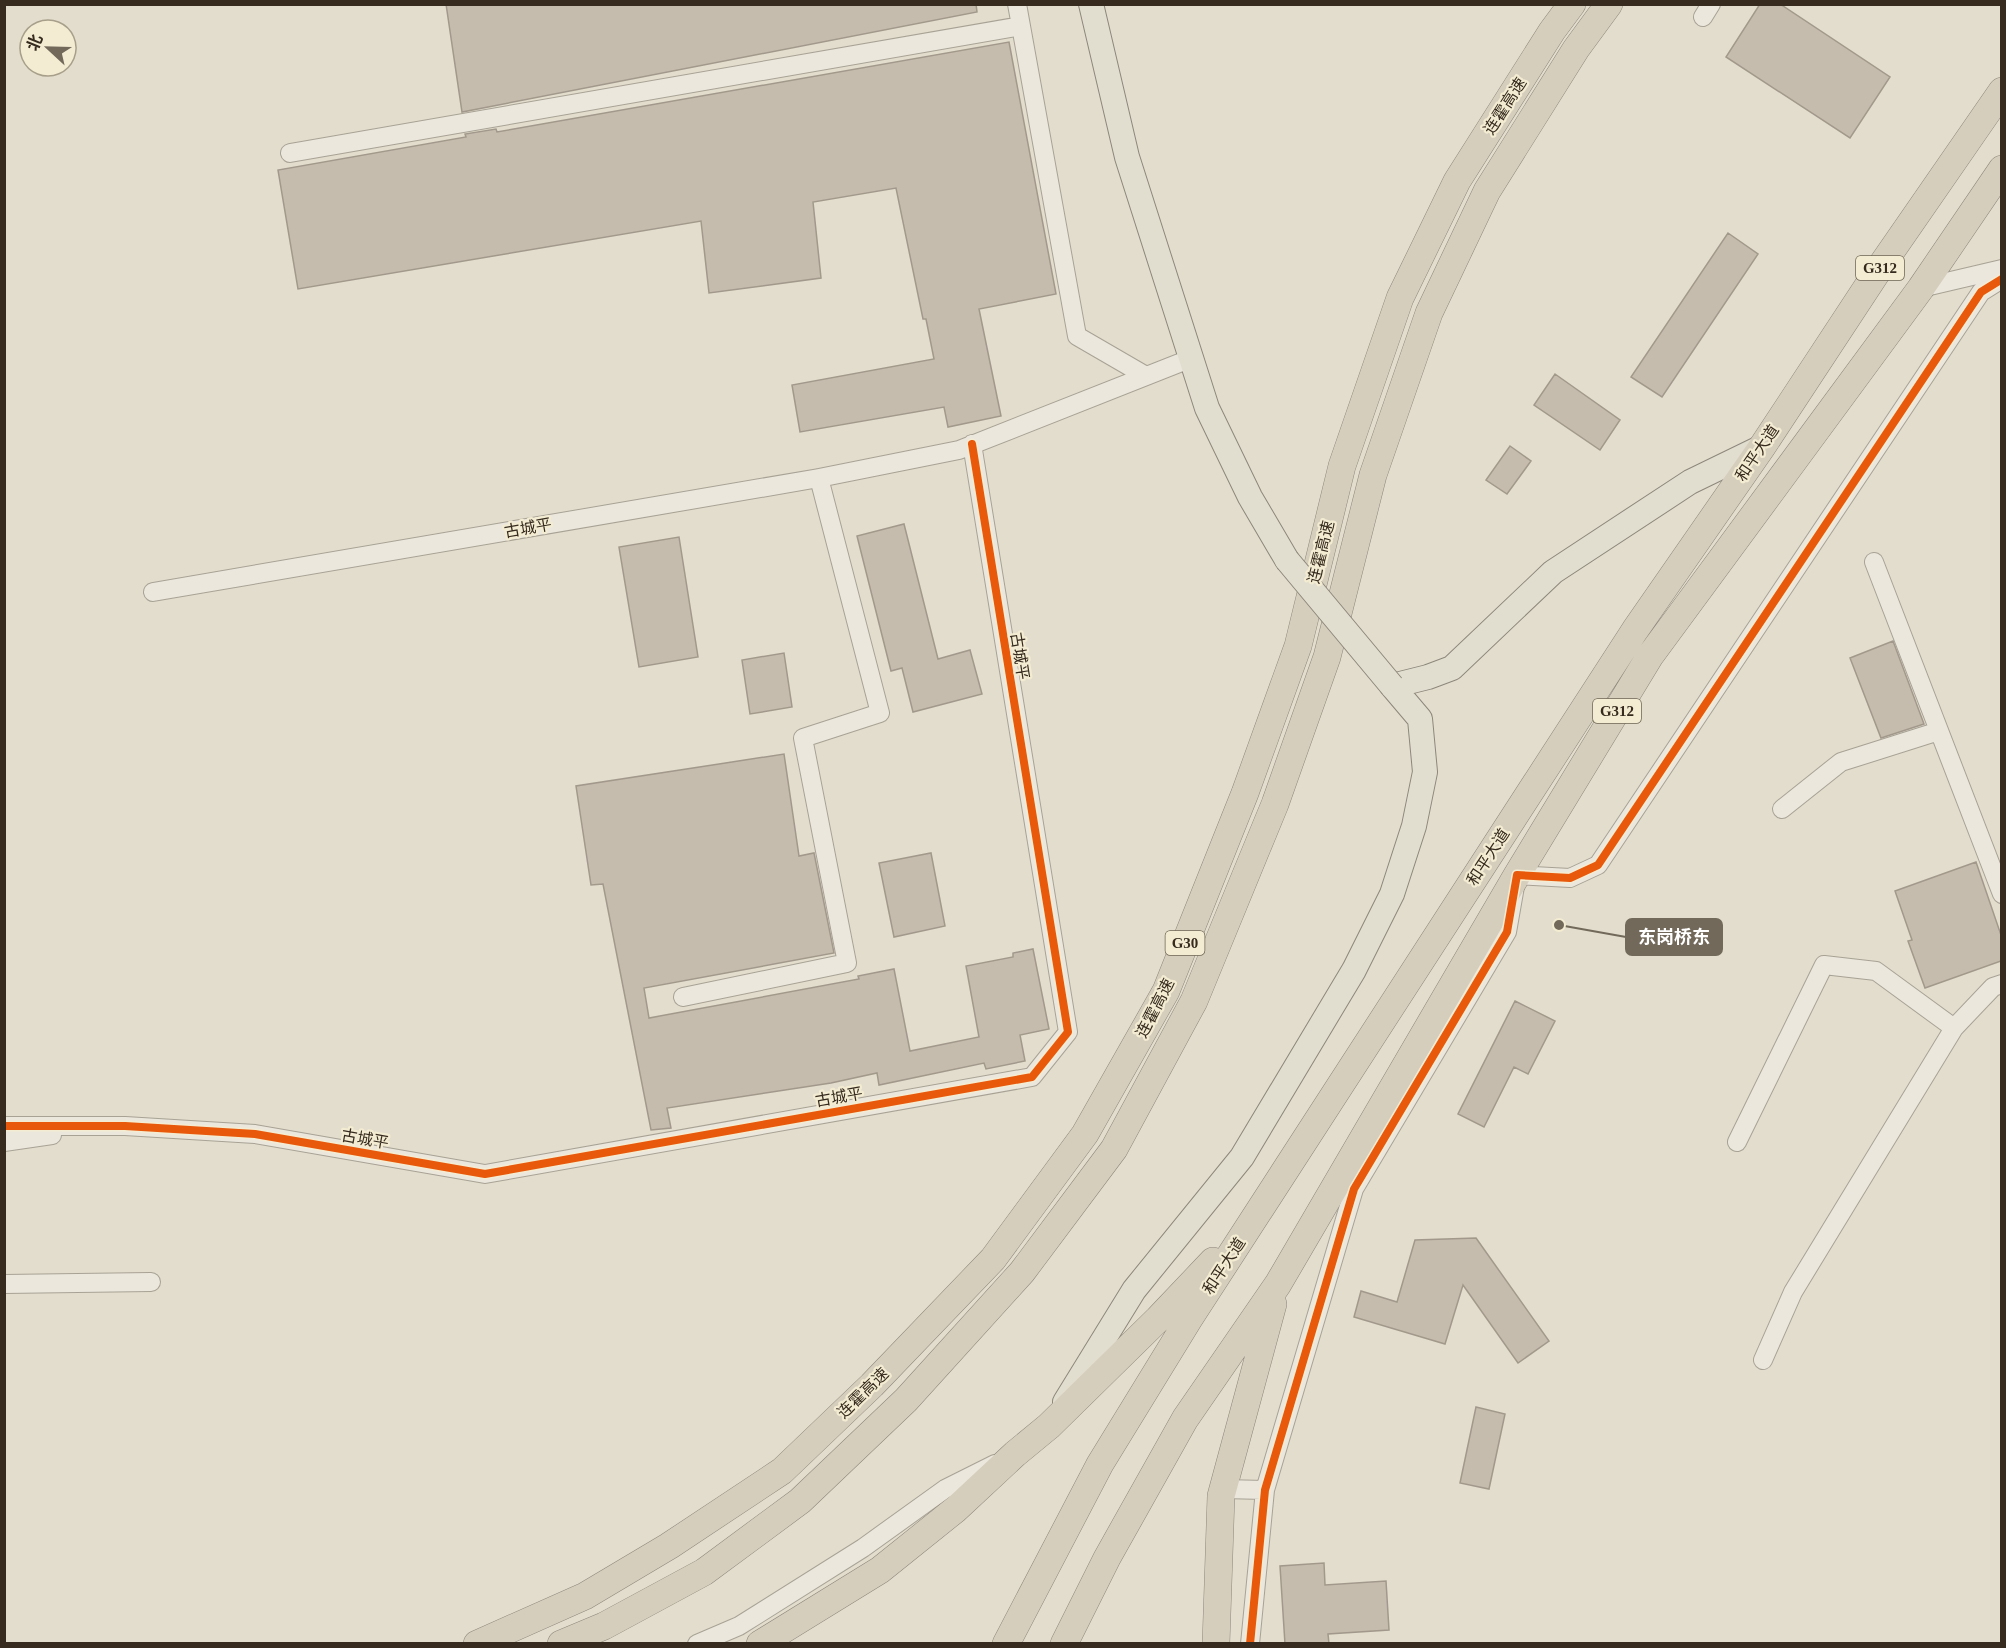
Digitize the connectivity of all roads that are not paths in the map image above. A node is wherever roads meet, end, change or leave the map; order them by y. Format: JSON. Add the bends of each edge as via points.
{"nodes":[{"id":1,"x":1017,"y":4,"type":"edge"},
{"id":2,"x":1091,"y":4,"type":"edge"},
{"id":3,"x":1572,"y":4,"type":"edge"},
{"id":4,"x":1610,"y":4,"type":"edge"},
{"id":5,"x":1021,"y":26,"type":"junction"},
{"id":6,"x":2001,"y":91,"type":"edge"},
{"id":7,"x":290,"y":153,"type":"dead end"},
{"id":8,"x":2001,"y":169,"type":"edge"},
{"id":9,"x":2001,"y":269,"type":"edge"},
{"id":10,"x":2001,"y":279,"type":"edge"},
{"id":11,"x":1921,"y":288,"type":"junction"},
{"id":12,"x":1191,"y":358,"type":"junction"},
{"id":13,"x":1146,"y":376,"type":"junction"},
{"id":14,"x":972,"y":444,"type":"junction"},
{"id":15,"x":1762,"y":447,"type":"junction"},
{"id":16,"x":819,"y":478,"type":"junction"},
{"id":17,"x":1874,"y":562,"type":"dead end"},
{"id":18,"x":153,"y":592,"type":"dead end"},
{"id":19,"x":1392,"y":686,"type":"junction"},
{"id":20,"x":1939,"y":731,"type":"junction"},
{"id":21,"x":1782,"y":809,"type":"dead end"},
{"id":22,"x":1994,"y":852,"type":"edge"},
{"id":23,"x":1517,"y":875,"type":"junction"},
{"id":24,"x":2001,"y":894,"type":"edge"},
{"id":25,"x":2001,"y":984,"type":"edge"},
{"id":26,"x":683,"y":997,"type":"dead end"},
{"id":27,"x":1954,"y":1028,"type":"junction"},
{"id":28,"x":4,"y":1126,"type":"edge"},
{"id":29,"x":125,"y":1126,"type":"junction"},
{"id":30,"x":4,"y":1142,"type":"edge"},
{"id":31,"x":1737,"y":1142,"type":"dead end"},
{"id":32,"x":1259,"y":1211,"type":"junction"},
{"id":33,"x":151,"y":1282,"type":"dead end"},
{"id":34,"x":4,"y":1284,"type":"edge"},
{"id":35,"x":1278,"y":1284,"type":"junction"},
{"id":36,"x":1763,"y":1360,"type":"dead end"},
{"id":37,"x":1049,"y":1426,"type":"junction"},
{"id":38,"x":1015,"y":1454,"type":"junction"},
{"id":39,"x":1223,"y":1489,"type":"junction"},
{"id":40,"x":1265,"y":1490,"type":"junction"},
{"id":41,"x":477,"y":1644,"type":"edge"},
{"id":42,"x":561,"y":1644,"type":"edge"},
{"id":43,"x":697,"y":1644,"type":"edge"},
{"id":44,"x":760,"y":1644,"type":"edge"},
{"id":45,"x":1006,"y":1644,"type":"edge"},
{"id":46,"x":1064,"y":1644,"type":"edge"},
{"id":47,"x":1216,"y":1644,"type":"edge"},
{"id":48,"x":1250,"y":1644,"type":"edge"}],
"edges":[{"from":1,"to":5,"type":"street"},
{"from":2,"to":12,"type":"main road","via":[[1127,157]]},
{"from":3,"to":41,"type":"highway","name":"连霍高速","number":"G30","via":[[1456,181],[1400,298],[1342,466],[1298,646],[1245,794],[1166,991],[1085,1134],[993,1259],[872,1385],[782,1471],[585,1596]]},
{"from":4,"to":42,"type":"highway","name":"连霍高速","number":"G30","via":[[1576,49],[1487,191],[1429,313],[1373,475],[1327,657],[1275,804],[1194,1000],[1114,1149],[1022,1272],[906,1400],[800,1501],[704,1572],[604,1626]]},
{"from":5,"to":7,"type":"street"},
{"from":5,"to":13,"type":"street","via":[[1077,336]]},
{"from":6,"to":15,"type":"highway","name":"和平大道","number":"G312"},
{"from":8,"to":11,"type":"highway","name":"和平大道","number":"G312"},
{"from":9,"to":11,"type":"street"},
{"from":10,"to":23,"type":"street","via":[[1981,292],[1598,865],[1570,878]]},
{"from":11,"to":23,"type":"highway","name":"和平大道","number":"G312","via":[[1650,656]]},
{"from":12,"to":13,"type":"street","name":"古城平"},
{"from":12,"to":19,"type":"main road","bridge":true,"via":[[1207,408],[1250,497],[1287,560]]},
{"from":13,"to":14,"type":"street","name":"古城平"},
{"from":14,"to":16,"type":"street","name":"古城平","via":[[959,450]]},
{"from":14,"to":29,"type":"street","name":"古城平","via":[[1068,1032],[1032,1077],[485,1174],[255,1134]]},
{"from":15,"to":19,"type":"main road","via":[[1690,482],[1553,572],[1452,668]]},
{"from":15,"to":32,"type":"highway","name":"和平大道","number":"G312","via":[[1635,630]]},
{"from":16,"to":18,"type":"street","name":"古城平"},
{"from":16,"to":26,"type":"street","via":[[880,713],[803,738],[847,963]]},
{"from":17,"to":20,"type":"street"},
{"from":19,"to":37,"type":"main road","via":[[1420,719],[1425,772],[1414,826],[1392,894],[1354,970],[1242,1157],[1134,1290]]},
{"from":20,"to":21,"type":"street","via":[[1840,762]]},
{"from":20,"to":22,"type":"street"},
{"from":22,"to":24,"type":"street"},
{"from":23,"to":35,"type":"highway","name":"和平大道","number":"G312"},
{"from":23,"to":40,"type":"street","via":[[1507,932],[1354,1189]]},
{"from":25,"to":27,"type":"street","via":[[1993,987]]},
{"from":27,"to":31,"type":"street","via":[[1876,971],[1824,965]]},
{"from":27,"to":36,"type":"street","via":[[1793,1292]]},
{"from":28,"to":29,"type":"street","name":"古城平"},
{"from":29,"to":30,"type":"street"},
{"from":32,"to":37,"type":"highway","via":[[1158,1319]]},
{"from":32,"to":45,"type":"highway","name":"和平大道","via":[[1100,1464]]},
{"from":33,"to":34,"type":"street"},
{"from":35,"to":39,"type":"highway"},
{"from":35,"to":46,"type":"highway","name":"和平大道","via":[[1185,1419]]},
{"from":37,"to":38,"type":"highway"},
{"from":38,"to":43,"type":"street","via":[[945,1489],[863,1548],[739,1626]]},
{"from":38,"to":44,"type":"highway","via":[[956,1509],[880,1570]]},
{"from":39,"to":40,"type":"street"},
{"from":39,"to":47,"type":"highway"},
{"from":40,"to":48,"type":"street"}]}
